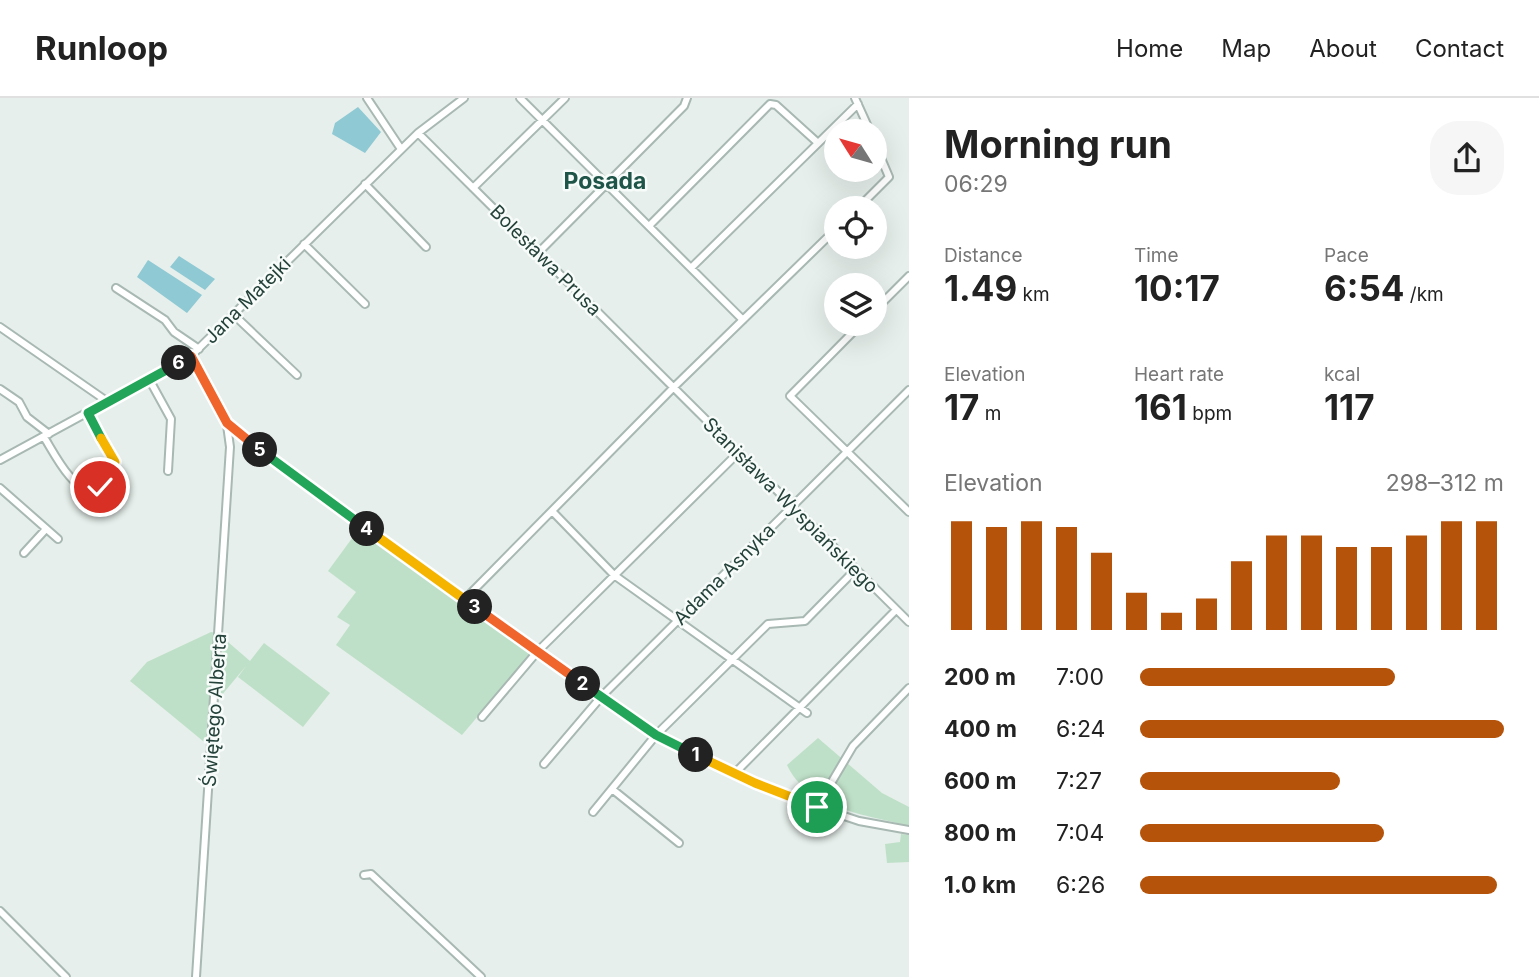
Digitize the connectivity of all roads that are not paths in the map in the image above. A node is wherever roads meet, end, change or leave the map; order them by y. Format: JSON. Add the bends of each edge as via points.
{"nodes":[{"id":1,"x":368,"y":98,"type":"edge"},
{"id":2,"x":464,"y":98,"type":"edge"},
{"id":3,"x":520,"y":98,"type":"edge"},
{"id":4,"x":565,"y":98,"type":"edge"},
{"id":5,"x":687,"y":98,"type":"edge"},
{"id":6,"x":857,"y":101,"type":"edge"},
{"id":7,"x":865,"y":119,"type":"edge"},
{"id":8,"x":543,"y":121,"type":"junction"},
{"id":9,"x":418,"y":133,"type":"junction"},
{"id":10,"x":818,"y":143,"type":"junction"},
{"id":11,"x":401,"y":149,"type":"junction"},
{"id":12,"x":884,"y":182,"type":"edge"},
{"id":13,"x":365,"y":184,"type":"junction"},
{"id":14,"x":607,"y":184,"type":"junction"},
{"id":15,"x":473,"y":188,"type":"junction"},
{"id":16,"x":870,"y":196,"type":"edge"},
{"id":17,"x":649,"y":226,"type":"junction"},
{"id":18,"x":824,"y":241,"type":"edge"},
{"id":19,"x":304,"y":244,"type":"junction"},
{"id":20,"x":426,"y":247,"type":"dead end"},
{"id":21,"x":538,"y":253,"type":"junction"},
{"id":22,"x":691,"y":268,"type":"junction"},
{"id":23,"x":909,"y":276,"type":"edge"},
{"id":24,"x":116,"y":288,"type":"dead end"},
{"id":25,"x":887,"y":298,"type":"edge"},
{"id":26,"x":365,"y":304,"type":"dead end"},
{"id":27,"x":234,"y":315,"type":"junction"},
{"id":28,"x":743,"y":320,"type":"junction"},
{"id":29,"x":0,"y":327,"type":"edge"},
{"id":30,"x":849,"y":336,"type":"edge"},
{"id":31,"x":199,"y":349,"type":"junction"},
{"id":32,"x":191,"y":356,"type":"junction"},
{"id":33,"x":297,"y":375,"type":"dead end"},
{"id":34,"x":149,"y":379,"type":"junction"},
{"id":35,"x":674,"y":387,"type":"junction"},
{"id":36,"x":0,"y":389,"type":"edge"},
{"id":37,"x":909,"y":390,"type":"edge"},
{"id":38,"x":108,"y":401,"type":"junction"},
{"id":39,"x":88,"y":413,"type":"junction"},
{"id":40,"x":227,"y":423,"type":"junction"},
{"id":41,"x":47,"y":436,"type":"junction"},
{"id":42,"x":242,"y":436,"type":"junction"},
{"id":43,"x":230,"y":442,"type":"junction"},
{"id":44,"x":739,"y":452,"type":"junction"},
{"id":45,"x":847,"y":452,"type":"junction"},
{"id":46,"x":0,"y":460,"type":"edge"},
{"id":47,"x":168,"y":471,"type":"dead end"},
{"id":48,"x":0,"y":488,"type":"edge"},
{"id":49,"x":793,"y":505,"type":"junction"},
{"id":50,"x":552,"y":510,"type":"junction"},
{"id":51,"x":909,"y":512,"type":"edge"},
{"id":52,"x":46,"y":529,"type":"junction"},
{"id":53,"x":58,"y":539,"type":"dead end"},
{"id":54,"x":24,"y":553,"type":"dead end"},
{"id":55,"x":856,"y":569,"type":"junction"},
{"id":56,"x":614,"y":575,"type":"junction"},
{"id":57,"x":464,"y":600,"type":"junction"},
{"id":58,"x":897,"y":610,"type":"junction"},
{"id":59,"x":677,"y":621,"type":"junction"},
{"id":60,"x":909,"y":622,"type":"edge"},
{"id":61,"x":537,"y":652,"type":"junction"},
{"id":62,"x":732,"y":660,"type":"junction"},
{"id":63,"x":909,"y":688,"type":"edge"},
{"id":64,"x":601,"y":696,"type":"junction"},
{"id":65,"x":799,"y":708,"type":"junction"},
{"id":66,"x":807,"y":713,"type":"dead end"},
{"id":67,"x":482,"y":717,"type":"dead end"},
{"id":68,"x":656,"y":735,"type":"junction"},
{"id":69,"x":544,"y":764,"type":"dead end"},
{"id":70,"x":734,"y":774,"type":"junction"},
{"id":71,"x":612,"y":789,"type":"junction"},
{"id":72,"x":817,"y":807,"type":"junction"},
{"id":73,"x":593,"y":812,"type":"dead end"},
{"id":74,"x":909,"y":830,"type":"edge"},
{"id":75,"x":679,"y":843,"type":"dead end"},
{"id":76,"x":364,"y":875,"type":"dead end"},
{"id":77,"x":0,"y":911,"type":"edge"},
{"id":78,"x":66,"y":977,"type":"edge"},
{"id":79,"x":196,"y":977,"type":"edge"},
{"id":80,"x":481,"y":977,"type":"edge"}],
"edges":[{"from":1,"to":11,"type":"street"},
{"from":2,"to":9,"type":"street","name":"Jana Matejki"},
{"from":3,"to":8,"type":"street"},
{"from":4,"to":8,"type":"street"},
{"from":5,"to":14,"type":"street"},
{"from":6,"to":7,"type":"street"},
{"from":6,"to":10,"type":"street"},
{"from":8,"to":14,"type":"street"},
{"from":8,"to":15,"type":"street"},
{"from":9,"to":11,"type":"street","name":"Jana Matejki"},
{"from":9,"to":15,"type":"street","name":"Bolesława Prusa"},
{"from":10,"to":17,"type":"street","via":[[770,104]]},
{"from":10,"to":22,"type":"street"},
{"from":11,"to":13,"type":"street","name":"Jana Matejki"},
{"from":12,"to":16,"type":"street"},
{"from":13,"to":19,"type":"street","name":"Jana Matejki"},
{"from":13,"to":20,"type":"street"},
{"from":14,"to":17,"type":"street"},
{"from":14,"to":21,"type":"street"},
{"from":15,"to":21,"type":"street","name":"Bolesława Prusa"},
{"from":17,"to":22,"type":"street"},
{"from":18,"to":28,"type":"street"},
{"from":19,"to":26,"type":"street"},
{"from":19,"to":27,"type":"street","name":"Jana Matejki"},
{"from":21,"to":35,"type":"street","name":"Bolesława Prusa"},
{"from":22,"to":28,"type":"street"},
{"from":23,"to":25,"type":"street"},
{"from":24,"to":31,"type":"street"},
{"from":27,"to":31,"type":"street","name":"Jana Matejki"},
{"from":27,"to":33,"type":"street"},
{"from":28,"to":35,"type":"street"},
{"from":29,"to":38,"type":"street"},
{"from":30,"to":45,"type":"street","via":[[790,396]]},
{"from":31,"to":32,"type":"street","name":"Jana Matejki"},
{"from":32,"to":34,"type":"street","name":"Jana Matejki"},
{"from":32,"to":40,"type":"street"},
{"from":34,"to":38,"type":"street","name":"Jana Matejki"},
{"from":34,"to":47,"type":"street","via":[[171,419]]},
{"from":35,"to":44,"type":"street","name":"Stanisława Wyspiańskiego"},
{"from":35,"to":50,"type":"street"},
{"from":36,"to":41,"type":"street","via":[[19,402]]},
{"from":37,"to":45,"type":"street","name":"Adama Asnyka"},
{"from":38,"to":39,"type":"street","name":"Jana Matejki"},
{"from":39,"to":41,"type":"street","name":"Jana Matejki"},
{"from":39,"to":41,"type":"street","via":[[115,462],[96,491],[65,471]]},
{"from":40,"to":42,"type":"street"},
{"from":40,"to":43,"type":"street","name":"Świętego Alberta"},
{"from":41,"to":46,"type":"street","name":"Jana Matejki"},
{"from":42,"to":43,"type":"street"},
{"from":42,"to":57,"type":"street"},
{"from":43,"to":79,"type":"street","name":"Świętego Alberta"},
{"from":44,"to":49,"type":"street","name":"Stanisława Wyspiańskiego"},
{"from":44,"to":56,"type":"street"},
{"from":45,"to":49,"type":"street","name":"Adama Asnyka"},
{"from":45,"to":51,"type":"street"},
{"from":48,"to":52,"type":"street"},
{"from":49,"to":55,"type":"street","name":"Stanisława Wyspiańskiego"},
{"from":49,"to":59,"type":"street","name":"Adama Asnyka"},
{"from":50,"to":56,"type":"street"},
{"from":50,"to":57,"type":"street"},
{"from":52,"to":53,"type":"street"},
{"from":52,"to":54,"type":"street"},
{"from":55,"to":58,"type":"street","name":"Stanisława Wyspiańskiego"},
{"from":55,"to":62,"type":"street","via":[[805,621],[768,624]]},
{"from":56,"to":59,"type":"street"},
{"from":56,"to":61,"type":"street"},
{"from":57,"to":61,"type":"street"},
{"from":58,"to":60,"type":"street","name":"Stanisława Wyspiańskiego"},
{"from":58,"to":65,"type":"street"},
{"from":59,"to":62,"type":"street"},
{"from":59,"to":64,"type":"street","name":"Adama Asnyka"},
{"from":61,"to":64,"type":"street"},
{"from":61,"to":67,"type":"street"},
{"from":62,"to":65,"type":"street"},
{"from":62,"to":68,"type":"street"},
{"from":63,"to":72,"type":"street","via":[[853,746]]},
{"from":64,"to":68,"type":"street"},
{"from":64,"to":69,"type":"street","name":"Adama Asnyka"},
{"from":65,"to":66,"type":"street"},
{"from":65,"to":70,"type":"street"},
{"from":68,"to":70,"type":"street"},
{"from":68,"to":71,"type":"street"},
{"from":70,"to":72,"type":"street"},
{"from":71,"to":73,"type":"street"},
{"from":71,"to":75,"type":"street"},
{"from":72,"to":74,"type":"street"},
{"from":76,"to":80,"type":"street","via":[[371,874]]},
{"from":77,"to":78,"type":"street"}]}
